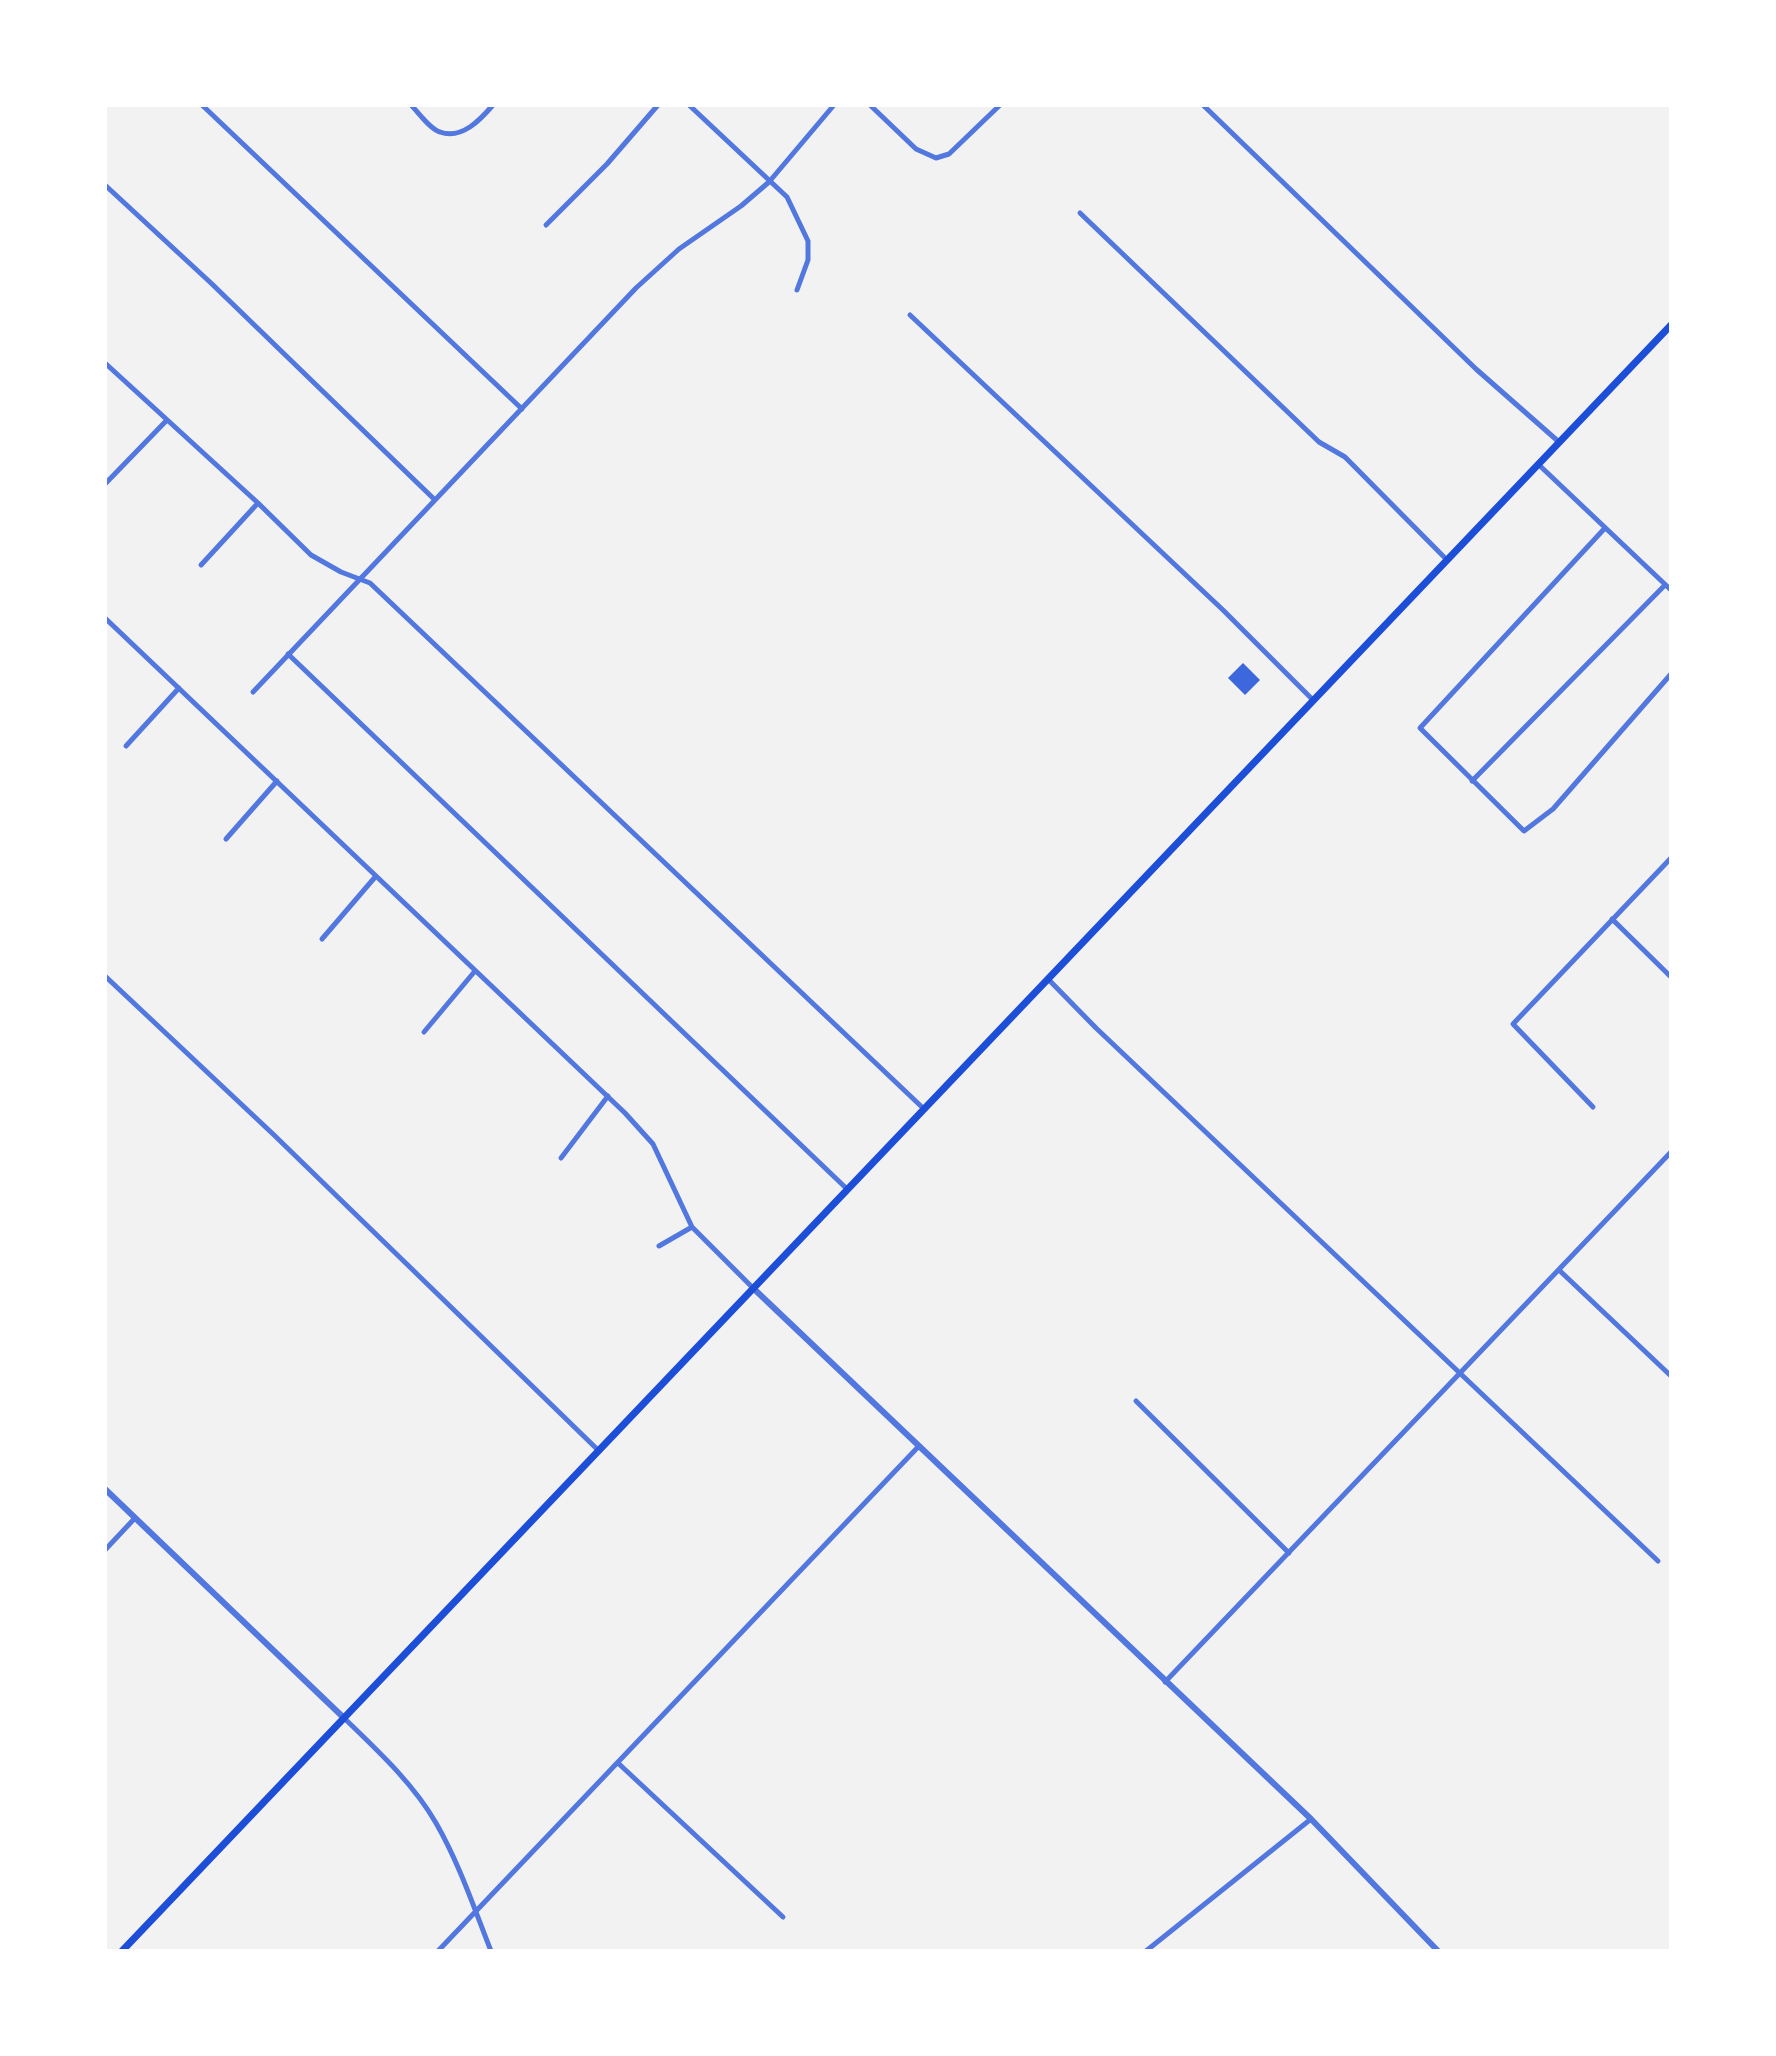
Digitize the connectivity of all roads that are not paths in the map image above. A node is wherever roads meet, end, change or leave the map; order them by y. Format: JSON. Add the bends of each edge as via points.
{"nodes":[{"id":1,"x":202,"y":105,"type":"edge"},
{"id":2,"x":411,"y":105,"type":"edge"},
{"id":3,"x":493,"y":105,"type":"edge"},
{"id":4,"x":658,"y":105,"type":"edge"},
{"id":5,"x":689,"y":105,"type":"edge"},
{"id":6,"x":834,"y":105,"type":"edge"},
{"id":7,"x":870,"y":105,"type":"edge"},
{"id":8,"x":1000,"y":105,"type":"edge"},
{"id":9,"x":1203,"y":105,"type":"edge"},
{"id":10,"x":769,"y":182,"type":"junction"},
{"id":11,"x":105,"y":185,"type":"edge"},
{"id":12,"x":1080,"y":213,"type":"dead end"},
{"id":13,"x":547,"y":225,"type":"dead end"},
{"id":14,"x":797,"y":290,"type":"dead end"},
{"id":15,"x":911,"y":315,"type":"dead end"},
{"id":16,"x":1671,"y":325,"type":"edge"},
{"id":17,"x":105,"y":363,"type":"edge"},
{"id":18,"x":522,"y":409,"type":"junction"},
{"id":19,"x":167,"y":420,"type":"junction"},
{"id":20,"x":1559,"y":442,"type":"junction"},
{"id":21,"x":1538,"y":464,"type":"junction"},
{"id":22,"x":105,"y":484,"type":"edge"},
{"id":23,"x":435,"y":500,"type":"junction"},
{"id":24,"x":258,"y":503,"type":"junction"},
{"id":25,"x":1605,"y":528,"type":"junction"},
{"id":26,"x":1447,"y":560,"type":"junction"},
{"id":27,"x":201,"y":565,"type":"dead end"},
{"id":28,"x":360,"y":579,"type":"junction"},
{"id":29,"x":1665,"y":585,"type":"junction"},
{"id":30,"x":1671,"y":590,"type":"edge"},
{"id":31,"x":105,"y":618,"type":"edge"},
{"id":32,"x":288,"y":654,"type":"junction"},
{"id":33,"x":1671,"y":674,"type":"edge"},
{"id":34,"x":179,"y":688,"type":"junction"},
{"id":35,"x":253,"y":692,"type":"dead end"},
{"id":36,"x":1314,"y":700,"type":"junction"},
{"id":37,"x":126,"y":746,"type":"dead end"},
{"id":38,"x":277,"y":781,"type":"junction"},
{"id":39,"x":1472,"y":781,"type":"junction"},
{"id":40,"x":226,"y":839,"type":"dead end"},
{"id":41,"x":1671,"y":858,"type":"edge"},
{"id":42,"x":376,"y":876,"type":"junction"},
{"id":43,"x":1612,"y":919,"type":"junction"},
{"id":44,"x":322,"y":939,"type":"dead end"},
{"id":45,"x":475,"y":971,"type":"junction"},
{"id":46,"x":105,"y":976,"type":"edge"},
{"id":47,"x":1671,"y":977,"type":"edge"},
{"id":48,"x":1048,"y":979,"type":"junction"},
{"id":49,"x":424,"y":1032,"type":"dead end"},
{"id":50,"x":608,"y":1096,"type":"junction"},
{"id":51,"x":1592,"y":1107,"type":"dead end"},
{"id":52,"x":924,"y":1109,"type":"junction"},
{"id":53,"x":1671,"y":1152,"type":"edge"},
{"id":54,"x":561,"y":1158,"type":"dead end"},
{"id":55,"x":848,"y":1189,"type":"junction"},
{"id":56,"x":692,"y":1227,"type":"junction"},
{"id":57,"x":659,"y":1245,"type":"dead end"},
{"id":58,"x":1559,"y":1270,"type":"junction"},
{"id":59,"x":753,"y":1288,"type":"junction"},
{"id":60,"x":1460,"y":1374,"type":"junction"},
{"id":61,"x":1671,"y":1376,"type":"edge"},
{"id":62,"x":1136,"y":1401,"type":"dead end"},
{"id":63,"x":919,"y":1446,"type":"junction"},
{"id":64,"x":599,"y":1451,"type":"junction"},
{"id":65,"x":105,"y":1489,"type":"edge"},
{"id":66,"x":135,"y":1518,"type":"junction"},
{"id":67,"x":105,"y":1550,"type":"edge"},
{"id":68,"x":1290,"y":1553,"type":"junction"},
{"id":69,"x":1658,"y":1561,"type":"dead end"},
{"id":70,"x":1166,"y":1682,"type":"junction"},
{"id":71,"x":344,"y":1718,"type":"junction"},
{"id":72,"x":618,"y":1763,"type":"junction"},
{"id":73,"x":1311,"y":1819,"type":"junction"},
{"id":74,"x":476,"y":1912,"type":"junction"},
{"id":75,"x":783,"y":1917,"type":"dead end"},
{"id":76,"x":122,"y":1951,"type":"edge"},
{"id":77,"x":438,"y":1951,"type":"edge"},
{"id":78,"x":491,"y":1951,"type":"edge"},
{"id":79,"x":1146,"y":1951,"type":"edge"},
{"id":80,"x":1438,"y":1951,"type":"edge"}],
"edges":[{"from":1,"to":18,"type":"street"},
{"from":2,"to":3,"type":"street","via":[[439,132],[455,134],[477,123]]},
{"from":4,"to":13,"type":"street"},
{"from":5,"to":10,"type":"street"},
{"from":6,"to":10,"type":"street"},
{"from":7,"to":8,"type":"street","via":[[916,149],[936,158],[949,154]]},
{"from":9,"to":20,"type":"street","via":[[1476,369]]},
{"from":10,"to":14,"type":"street","via":[[787,197],[808,241],[808,260]]},
{"from":10,"to":18,"type":"street","via":[[644,280]]},
{"from":11,"to":23,"type":"street"},
{"from":12,"to":26,"type":"street","via":[[1319,442],[1345,457]]},
{"from":15,"to":36,"type":"street"},
{"from":16,"to":20,"type":"main road"},
{"from":17,"to":19,"type":"street"},
{"from":18,"to":23,"type":"street"},
{"from":19,"to":22,"type":"street"},
{"from":19,"to":24,"type":"street"},
{"from":20,"to":21,"type":"main road"},
{"from":21,"to":25,"type":"street"},
{"from":21,"to":26,"type":"main road"},
{"from":23,"to":28,"type":"street"},
{"from":24,"to":27,"type":"street"},
{"from":24,"to":28,"type":"street","via":[[311,555]]},
{"from":25,"to":29,"type":"street"},
{"from":25,"to":39,"type":"street","via":[[1420,728]]},
{"from":26,"to":36,"type":"main road"},
{"from":28,"to":32,"type":"street"},
{"from":28,"to":52,"type":"street","via":[[440,647]]},
{"from":29,"to":30,"type":"street"},
{"from":29,"to":39,"type":"street"},
{"from":31,"to":34,"type":"street"},
{"from":32,"to":35,"type":"street"},
{"from":32,"to":55,"type":"street"},
{"from":33,"to":39,"type":"street","via":[[1553,809],[1524,831]]},
{"from":34,"to":37,"type":"street"},
{"from":34,"to":38,"type":"street"},
{"from":36,"to":48,"type":"main road"},
{"from":38,"to":40,"type":"street"},
{"from":38,"to":42,"type":"street"},
{"from":41,"to":43,"type":"street"},
{"from":42,"to":44,"type":"street"},
{"from":42,"to":45,"type":"street"},
{"from":43,"to":47,"type":"street"},
{"from":43,"to":51,"type":"street","via":[[1513,1024]]},
{"from":45,"to":49,"type":"street"},
{"from":45,"to":50,"type":"street"},
{"from":46,"to":64,"type":"street"},
{"from":48,"to":52,"type":"main road"},
{"from":48,"to":60,"type":"street"},
{"from":50,"to":54,"type":"street"},
{"from":50,"to":56,"type":"street","via":[[653,1144]]},
{"from":52,"to":55,"type":"main road"},
{"from":53,"to":58,"type":"street"},
{"from":55,"to":59,"type":"main road"},
{"from":56,"to":57,"type":"street"},
{"from":56,"to":59,"type":"street"},
{"from":58,"to":60,"type":"street"},
{"from":58,"to":61,"type":"street"},
{"from":59,"to":63,"type":"street"},
{"from":59,"to":64,"type":"main road"},
{"from":60,"to":68,"type":"street"},
{"from":60,"to":69,"type":"street"},
{"from":62,"to":68,"type":"street"},
{"from":63,"to":70,"type":"street"},
{"from":63,"to":72,"type":"street"},
{"from":64,"to":71,"type":"main road"},
{"from":65,"to":66,"type":"street"},
{"from":66,"to":67,"type":"street"},
{"from":66,"to":71,"type":"street"},
{"from":68,"to":70,"type":"street"},
{"from":70,"to":73,"type":"street"},
{"from":71,"to":74,"type":"street","via":[[411,1788],[435,1821]]},
{"from":71,"to":76,"type":"main road"},
{"from":72,"to":74,"type":"street"},
{"from":72,"to":75,"type":"street"},
{"from":73,"to":79,"type":"street"},
{"from":73,"to":80,"type":"street"},
{"from":74,"to":77,"type":"street"},
{"from":74,"to":78,"type":"street"}]}
